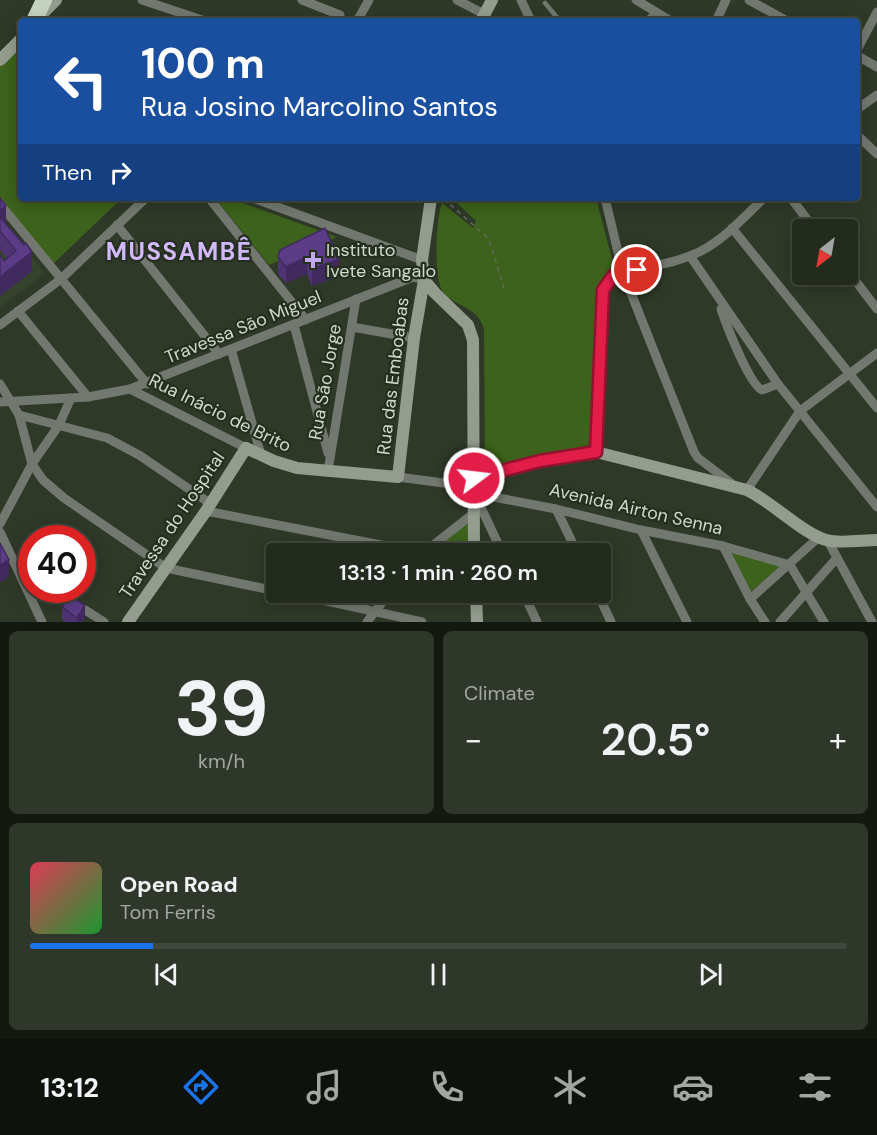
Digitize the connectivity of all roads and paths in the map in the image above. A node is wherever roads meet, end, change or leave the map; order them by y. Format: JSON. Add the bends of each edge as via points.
{"nodes":[{"id":1,"x":44,"y":0,"type":"edge"},
{"id":2,"x":56,"y":0,"type":"edge"},
{"id":3,"x":142,"y":0,"type":"edge"},
{"id":4,"x":302,"y":0,"type":"edge"},
{"id":5,"x":369,"y":0,"type":"edge"},
{"id":6,"x":457,"y":0,"type":"edge"},
{"id":7,"x":492,"y":0,"type":"edge"},
{"id":8,"x":521,"y":0,"type":"edge"},
{"id":9,"x":636,"y":0,"type":"edge"},
{"id":10,"x":726,"y":0,"type":"edge"},
{"id":11,"x":749,"y":0,"type":"edge"},
{"id":12,"x":545,"y":3,"type":"dead end"},
{"id":13,"x":655,"y":11,"type":"junction"},
{"id":14,"x":877,"y":12,"type":"edge"},
{"id":15,"x":340,"y":15,"type":"dead end"},
{"id":16,"x":36,"y":18,"type":"edge"},
{"id":17,"x":38,"y":18,"type":"edge"},
{"id":18,"x":196,"y":18,"type":"edge"},
{"id":19,"x":359,"y":18,"type":"edge"},
{"id":20,"x":482,"y":18,"type":"edge"},
{"id":21,"x":530,"y":18,"type":"edge"},
{"id":22,"x":558,"y":18,"type":"edge"},
{"id":23,"x":648,"y":18,"type":"edge"},
{"id":24,"x":666,"y":18,"type":"edge"},
{"id":25,"x":717,"y":18,"type":"edge"},
{"id":26,"x":782,"y":18,"type":"edge"},
{"id":27,"x":18,"y":44,"type":"edge"},
{"id":28,"x":18,"y":45,"type":"edge"},
{"id":29,"x":860,"y":45,"type":"edge"},
{"id":30,"x":0,"y":46,"type":"edge"},
{"id":31,"x":860,"y":56,"type":"edge"},
{"id":32,"x":0,"y":60,"type":"edge"},
{"id":33,"x":877,"y":67,"type":"edge"},
{"id":34,"x":877,"y":95,"type":"edge"},
{"id":35,"x":860,"y":107,"type":"edge"},
{"id":36,"x":860,"y":138,"type":"edge"},
{"id":37,"x":877,"y":154,"type":"edge"},
{"id":38,"x":143,"y":201,"type":"edge"},
{"id":39,"x":211,"y":201,"type":"edge"},
{"id":40,"x":261,"y":201,"type":"edge"},
{"id":41,"x":429,"y":201,"type":"edge"},
{"id":42,"x":447,"y":201,"type":"edge"},
{"id":43,"x":606,"y":201,"type":"edge"},
{"id":44,"x":761,"y":201,"type":"edge"},
{"id":45,"x":793,"y":201,"type":"edge"},
{"id":46,"x":0,"y":204,"type":"edge"},
{"id":47,"x":807,"y":219,"type":"edge"},
{"id":48,"x":117,"y":225,"type":"junction"},
{"id":49,"x":732,"y":228,"type":"junction"},
{"id":50,"x":690,"y":256,"type":"junction"},
{"id":51,"x":422,"y":260,"type":"junction"},
{"id":52,"x":623,"y":273,"type":"junction"},
{"id":53,"x":61,"y":279,"type":"junction"},
{"id":54,"x":424,"y":280,"type":"junction"},
{"id":55,"x":858,"y":284,"type":"edge"},
{"id":56,"x":504,"y":289,"type":"dead end"},
{"id":57,"x":718,"y":298,"type":"junction"},
{"id":58,"x":356,"y":299,"type":"junction"},
{"id":59,"x":877,"y":309,"type":"edge"},
{"id":60,"x":18,"y":311,"type":"junction"},
{"id":61,"x":306,"y":320,"type":"junction"},
{"id":62,"x":0,"y":325,"type":"edge"},
{"id":63,"x":294,"y":326,"type":"junction"},
{"id":64,"x":352,"y":327,"type":"junction"},
{"id":65,"x":414,"y":338,"type":"junction"},
{"id":66,"x":231,"y":350,"type":"junction"},
{"id":67,"x":877,"y":353,"type":"edge"},
{"id":68,"x":219,"y":354,"type":"junction"},
{"id":69,"x":850,"y":374,"type":"junction"},
{"id":70,"x":0,"y":384,"type":"edge"},
{"id":71,"x":147,"y":384,"type":"junction"},
{"id":72,"x":778,"y":384,"type":"junction"},
{"id":73,"x":130,"y":389,"type":"junction"},
{"id":74,"x":88,"y":397,"type":"junction"},
{"id":75,"x":71,"y":398,"type":"junction"},
{"id":76,"x":0,"y":402,"type":"edge"},
{"id":77,"x":11,"y":402,"type":"junction"},
{"id":78,"x":877,"y":408,"type":"edge"},
{"id":79,"x":800,"y":411,"type":"junction"},
{"id":80,"x":19,"y":415,"type":"junction"},
{"id":81,"x":58,"y":424,"type":"junction"},
{"id":82,"x":246,"y":448,"type":"junction"},
{"id":83,"x":596,"y":452,"type":"junction"},
{"id":84,"x":261,"y":455,"type":"junction"},
{"id":85,"x":329,"y":458,"type":"junction"},
{"id":86,"x":32,"y":464,"type":"junction"},
{"id":87,"x":328,"y":471,"type":"junction"},
{"id":88,"x":398,"y":477,"type":"junction"},
{"id":89,"x":474,"y":486,"type":"junction"},
{"id":90,"x":742,"y":488,"type":"junction"},
{"id":91,"x":209,"y":507,"type":"junction"},
{"id":92,"x":877,"y":507,"type":"edge"},
{"id":93,"x":556,"y":509,"type":"junction"},
{"id":94,"x":474,"y":513,"type":"junction"},
{"id":95,"x":0,"y":524,"type":"edge"},
{"id":96,"x":641,"y":530,"type":"junction"},
{"id":97,"x":0,"y":532,"type":"edge"},
{"id":98,"x":823,"y":539,"type":"junction"},
{"id":99,"x":877,"y":540,"type":"edge"},
{"id":100,"x":377,"y":543,"type":"edge"},
{"id":101,"x":436,"y":543,"type":"edge"},
{"id":102,"x":474,"y":543,"type":"edge"},
{"id":103,"x":499,"y":543,"type":"edge"},
{"id":104,"x":573,"y":543,"type":"edge"},
{"id":105,"x":723,"y":546,"type":"junction"},
{"id":106,"x":836,"y":559,"type":"junction"},
{"id":107,"x":17,"y":565,"type":"joint"},
{"id":108,"x":790,"y":565,"type":"junction"},
{"id":109,"x":166,"y":568,"type":"junction"},
{"id":110,"x":266,"y":589,"type":"edge"},
{"id":111,"x":806,"y":592,"type":"junction"},
{"id":112,"x":750,"y":599,"type":"junction"},
{"id":113,"x":74,"y":603,"type":"edge"},
{"id":114,"x":338,"y":603,"type":"edge"},
{"id":115,"x":381,"y":603,"type":"edge"},
{"id":116,"x":476,"y":603,"type":"edge"},
{"id":117,"x":528,"y":603,"type":"edge"},
{"id":118,"x":602,"y":603,"type":"edge"},
{"id":119,"x":375,"y":611,"type":"junction"},
{"id":120,"x":42,"y":622,"type":"edge"},
{"id":121,"x":104,"y":622,"type":"edge"},
{"id":122,"x":128,"y":622,"type":"edge"},
{"id":123,"x":367,"y":622,"type":"edge"},
{"id":124,"x":422,"y":622,"type":"edge"},
{"id":125,"x":477,"y":622,"type":"edge"},
{"id":126,"x":537,"y":622,"type":"edge"},
{"id":127,"x":611,"y":622,"type":"edge"},
{"id":128,"x":687,"y":622,"type":"edge"},
{"id":129,"x":765,"y":622,"type":"edge"},
{"id":130,"x":780,"y":622,"type":"edge"},
{"id":131,"x":824,"y":622,"type":"edge"},
{"id":132,"x":872,"y":622,"type":"edge"}],
"edges":[{"from":1,"to":16,"type":"highway"},
{"from":2,"to":17,"type":"street"},
{"from":3,"to":18,"type":"street"},
{"from":4,"to":15,"type":"street"},
{"from":5,"to":19,"type":"street"},
{"from":6,"to":20,"type":"street"},
{"from":7,"to":20,"type":"street"},
{"from":8,"to":21,"type":"street"},
{"from":9,"to":13,"type":"street"},
{"from":10,"to":25,"type":"street"},
{"from":11,"to":26,"type":"street"},
{"from":12,"to":22,"type":"lane"},
{"from":13,"to":23,"type":"lane"},
{"from":13,"to":24,"type":"street"},
{"from":14,"to":29,"type":"street"},
{"from":27,"to":30,"type":"street"},
{"from":28,"to":32,"type":"street"},
{"from":31,"to":33,"type":"street"},
{"from":34,"to":35,"type":"street"},
{"from":36,"to":37,"type":"street"},
{"from":38,"to":48,"type":"street"},
{"from":39,"to":61,"type":"street"},
{"from":40,"to":51,"type":"street"},
{"from":41,"to":51,"type":"street","name":"Rua das Emboabas"},
{"from":42,"to":56,"type":"path","via":[[488,238]]},
{"from":43,"to":52,"type":"street"},
{"from":44,"to":49,"type":"street"},
{"from":45,"to":47,"type":"street"},
{"from":46,"to":53,"type":"street"},
{"from":48,"to":53,"type":"street"},
{"from":48,"to":68,"type":"street"},
{"from":49,"to":50,"type":"street"},
{"from":49,"to":69,"type":"street"},
{"from":50,"to":52,"type":"street"},
{"from":50,"to":57,"type":"street"},
{"from":51,"to":54,"type":"street","name":"Rua das Emboabas"},
{"from":52,"to":83,"type":"street","via":[[613,276],[603,290]]},
{"from":52,"to":90,"type":"street","via":[[694,452]]},
{"from":53,"to":60,"type":"street"},
{"from":53,"to":71,"type":"street"},
{"from":54,"to":58,"type":"street","name":"Travessa São Miguel","via":[[413,277]]},
{"from":54,"to":65,"type":"street","name":"Rua das Emboabas"},
{"from":54,"to":89,"type":"street","via":[[468,325],[473,340]]},
{"from":55,"to":59,"type":"street"},
{"from":57,"to":72,"type":"street"},
{"from":57,"to":72,"type":"street","via":[[755,384],[762,390]]},
{"from":58,"to":61,"type":"street","name":"Travessa São Miguel"},
{"from":58,"to":64,"type":"street","name":"Rua São Jorge"},
{"from":60,"to":62,"type":"street"},
{"from":60,"to":74,"type":"street"},
{"from":61,"to":63,"type":"street","name":"Travessa São Miguel"},
{"from":63,"to":66,"type":"street","name":"Travessa São Miguel"},
{"from":63,"to":85,"type":"street"},
{"from":64,"to":65,"type":"street"},
{"from":64,"to":85,"type":"street","name":"Rua São Jorge"},
{"from":65,"to":88,"type":"street","name":"Rua das Emboabas"},
{"from":66,"to":68,"type":"street","name":"Travessa São Miguel"},
{"from":66,"to":84,"type":"street"},
{"from":67,"to":69,"type":"street"},
{"from":68,"to":71,"type":"street","name":"Travessa São Miguel"},
{"from":69,"to":78,"type":"street"},
{"from":69,"to":79,"type":"street"},
{"from":70,"to":77,"type":"street"},
{"from":71,"to":73,"type":"street","name":"Travessa São Miguel"},
{"from":72,"to":79,"type":"street"},
{"from":73,"to":74,"type":"street","name":"Travessa São Miguel"},
{"from":73,"to":82,"type":"street","name":"Rua Inácio de Brito"},
{"from":74,"to":75,"type":"street","name":"Travessa São Miguel"},
{"from":75,"to":77,"type":"street","name":"Travessa São Miguel"},
{"from":75,"to":81,"type":"street"},
{"from":76,"to":77,"type":"street","name":"Travessa São Miguel"},
{"from":77,"to":80,"type":"street"},
{"from":79,"to":90,"type":"street"},
{"from":79,"to":92,"type":"street"},
{"from":80,"to":81,"type":"street"},
{"from":80,"to":86,"type":"street"},
{"from":81,"to":86,"type":"street"},
{"from":81,"to":91,"type":"street","via":[[123,445]]},
{"from":82,"to":84,"type":"street","name":"Rua Inácio de Brito"},
{"from":82,"to":91,"type":"street","name":"Travessa do Hospital"},
{"from":83,"to":89,"type":"street","via":[[540,461]]},
{"from":83,"to":90,"type":"street"},
{"from":84,"to":87,"type":"street","name":"Rua Inácio de Brito","via":[[297,468]]},
{"from":85,"to":87,"type":"street","name":"Rua São Jorge"},
{"from":86,"to":95,"type":"street"},
{"from":86,"to":109,"type":"street","via":[[63,498]]},
{"from":87,"to":88,"type":"street","name":"Rua Inácio de Brito"},
{"from":88,"to":89,"type":"street","name":"Rua Inácio de Brito"},
{"from":89,"to":93,"type":"street","name":"Avenida Airton Senna"},
{"from":89,"to":94,"type":"street"},
{"from":89,"to":103,"type":"street"},
{"from":90,"to":98,"type":"street"},
{"from":91,"to":100,"type":"street"},
{"from":91,"to":109,"type":"street","name":"Travessa do Hospital"},
{"from":93,"to":96,"type":"street","name":"Avenida Airton Senna"},
{"from":93,"to":104,"type":"street"},
{"from":94,"to":101,"type":"street"},
{"from":94,"to":102,"type":"street"},
{"from":96,"to":105,"type":"street","name":"Avenida Airton Senna"},
{"from":96,"to":128,"type":"street"},
{"from":97,"to":107,"type":"street"},
{"from":98,"to":99,"type":"street"},
{"from":98,"to":106,"type":"street"},
{"from":98,"to":108,"type":"street"},
{"from":105,"to":108,"type":"street","name":"Avenida Airton Senna"},
{"from":105,"to":112,"type":"street"},
{"from":106,"to":111,"type":"street"},
{"from":106,"to":132,"type":"street"},
{"from":107,"to":120,"type":"street"},
{"from":108,"to":111,"type":"street"},
{"from":108,"to":112,"type":"street"},
{"from":109,"to":110,"type":"street"},
{"from":109,"to":122,"type":"street","name":"Travessa do Hospital"},
{"from":111,"to":130,"type":"street"},
{"from":111,"to":131,"type":"street"},
{"from":112,"to":129,"type":"street"},
{"from":113,"to":121,"type":"street"},
{"from":114,"to":119,"type":"street"},
{"from":115,"to":119,"type":"street"},
{"from":116,"to":125,"type":"street"},
{"from":117,"to":126,"type":"street"},
{"from":118,"to":127,"type":"street"},
{"from":119,"to":123,"type":"street"},
{"from":119,"to":124,"type":"street"}]}
